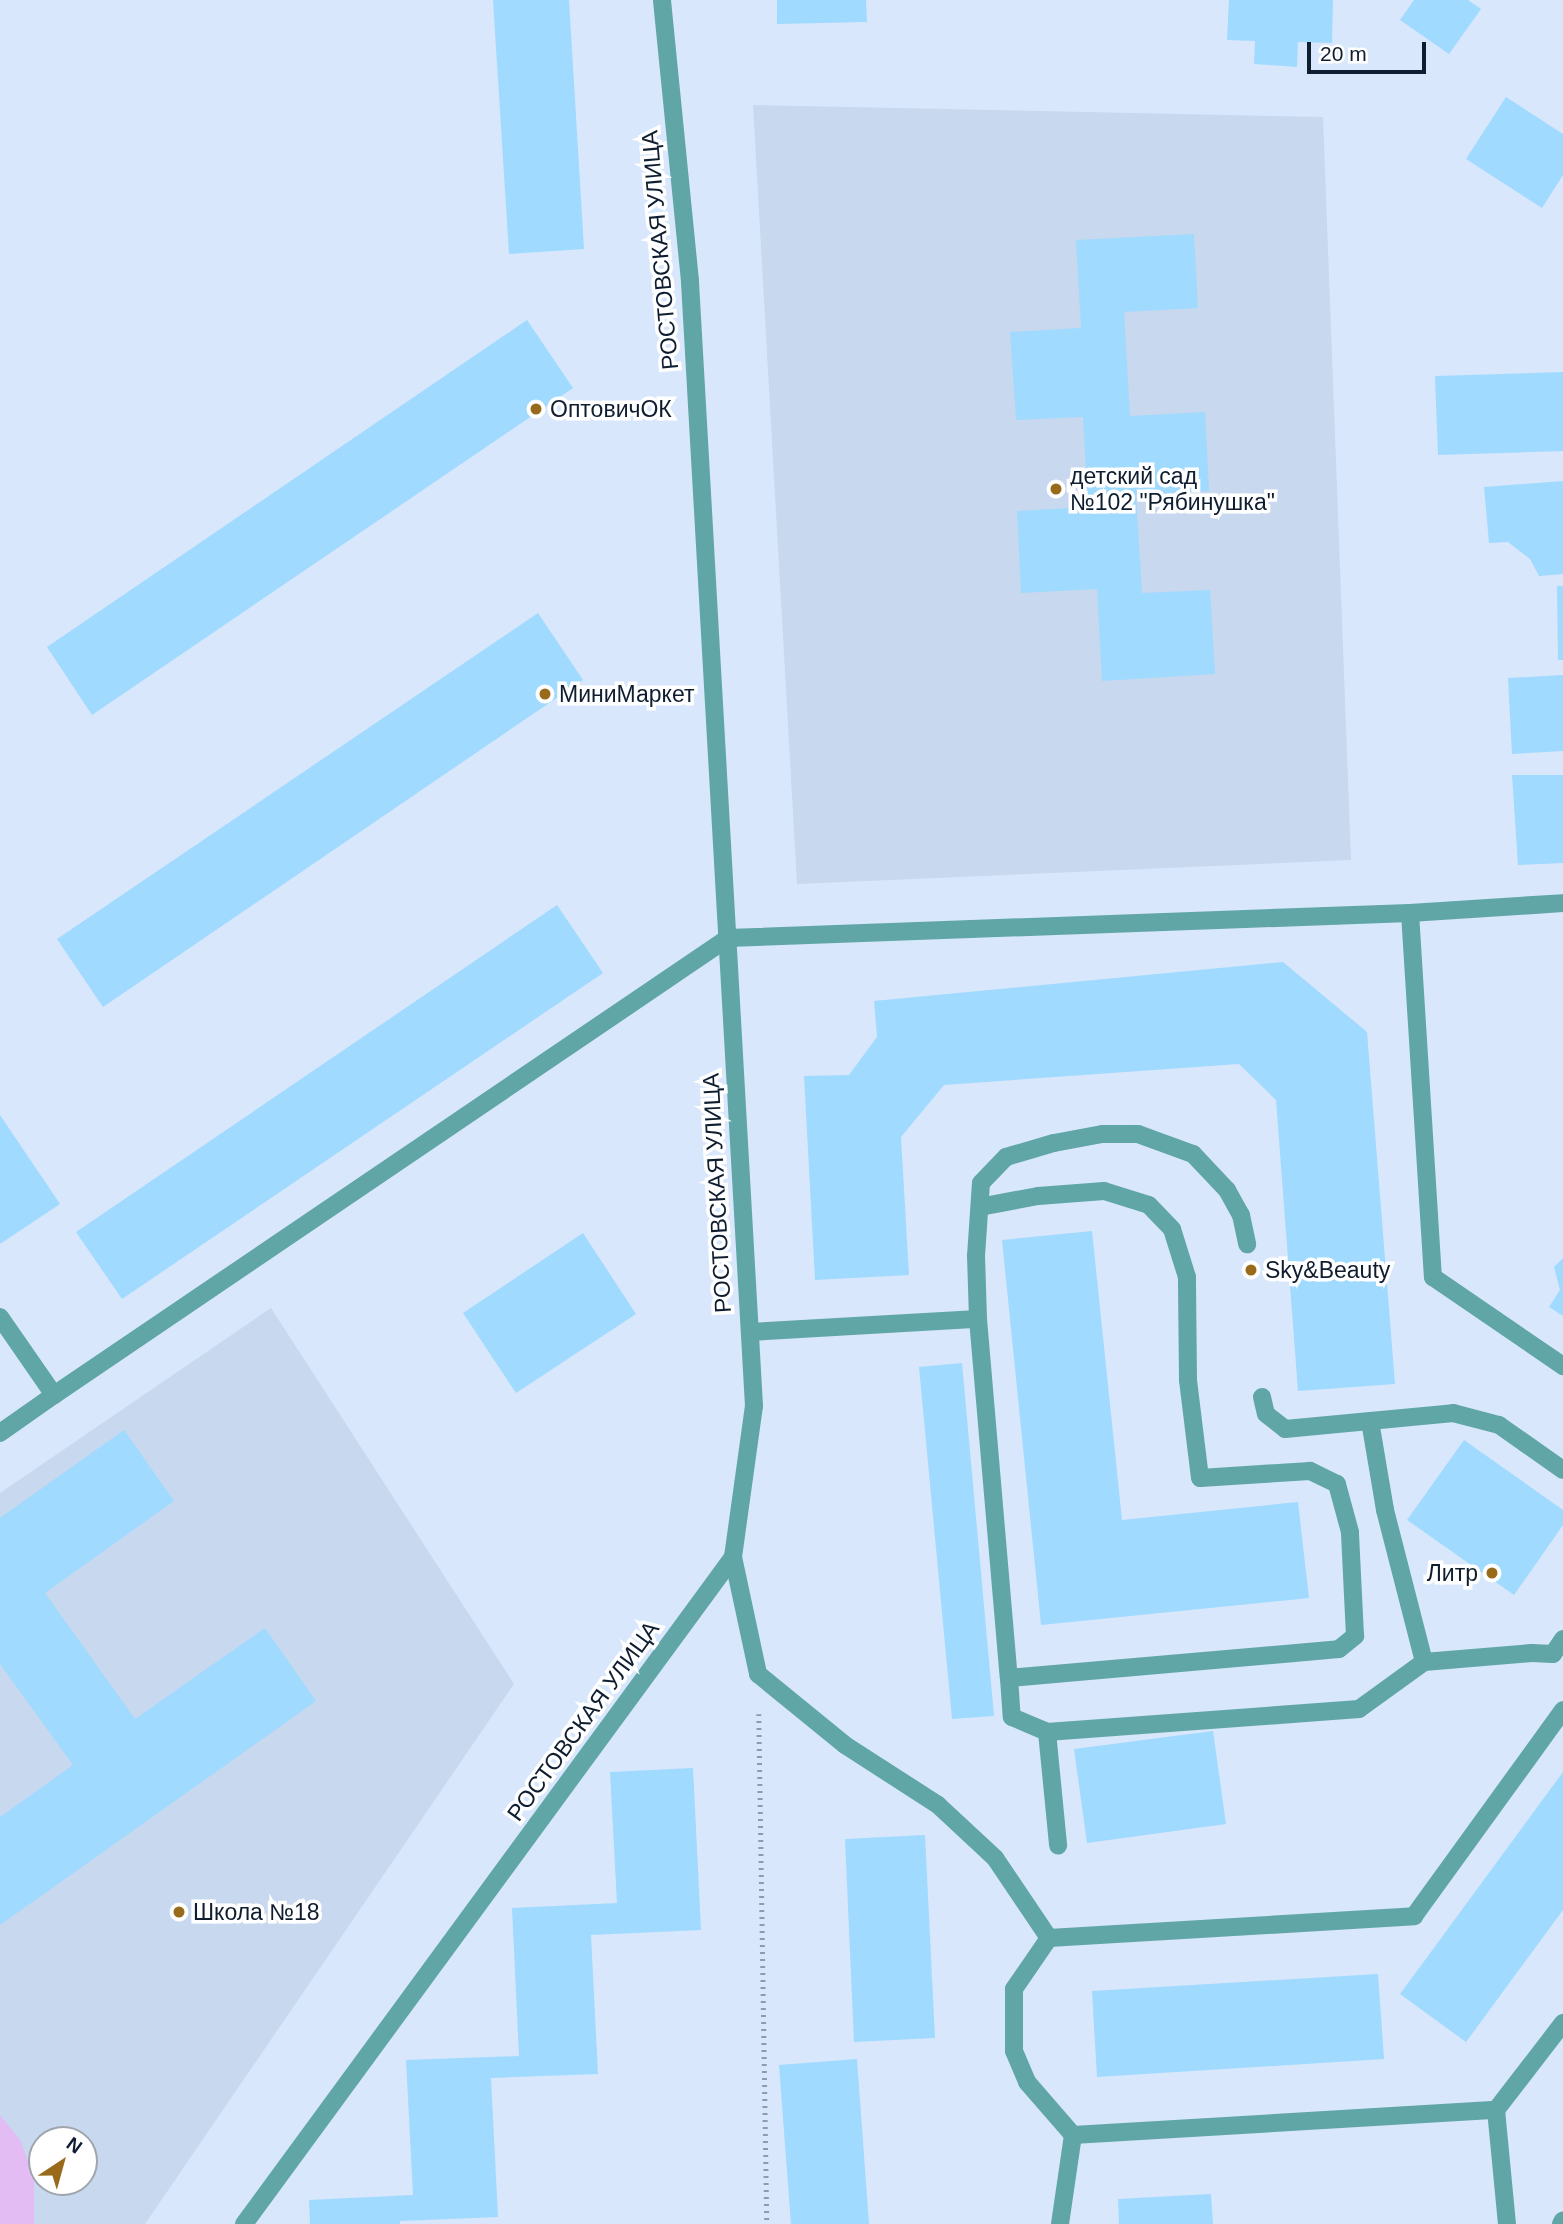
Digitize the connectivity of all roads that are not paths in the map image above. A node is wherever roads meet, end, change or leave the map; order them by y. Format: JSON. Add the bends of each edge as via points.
{"nodes":[{"id":1,"x":662,"y":0,"type":"edge"},
{"id":2,"x":1563,"y":904,"type":"edge"},
{"id":3,"x":1410,"y":913,"type":"junction"},
{"id":4,"x":728,"y":938,"type":"junction"},
{"id":5,"x":980,"y":1208,"type":"junction"},
{"id":6,"x":1247,"y":1244,"type":"dead end"},
{"id":7,"x":0,"y":1317,"type":"edge"},
{"id":8,"x":978,"y":1319,"type":"junction"},
{"id":9,"x":750,"y":1332,"type":"junction"},
{"id":10,"x":1563,"y":1366,"type":"edge"},
{"id":11,"x":54,"y":1395,"type":"junction"},
{"id":12,"x":1262,"y":1396,"type":"dead end"},
{"id":13,"x":1370,"y":1421,"type":"junction"},
{"id":14,"x":0,"y":1433,"type":"edge"},
{"id":15,"x":1563,"y":1470,"type":"edge"},
{"id":16,"x":733,"y":1557,"type":"junction"},
{"id":17,"x":1563,"y":1640,"type":"edge"},
{"id":18,"x":1424,"y":1662,"type":"junction"},
{"id":19,"x":1009,"y":1678,"type":"junction"},
{"id":20,"x":1560,"y":1720,"type":"edge"},
{"id":21,"x":1048,"y":1732,"type":"junction"},
{"id":22,"x":1058,"y":1845,"type":"dead end"},
{"id":23,"x":1049,"y":1938,"type":"junction"},
{"id":24,"x":1563,"y":2023,"type":"edge"},
{"id":25,"x":1496,"y":2110,"type":"junction"},
{"id":26,"x":1073,"y":2135,"type":"junction"},
{"id":27,"x":244,"y":2224,"type":"edge"},
{"id":28,"x":1060,"y":2224,"type":"edge"},
{"id":29,"x":1507,"y":2224,"type":"edge"}],
"edges":[{"from":1,"to":4,"type":"street","name":"РОСТОВСКАЯ УЛИЦА","via":[[690,281]]},
{"from":2,"to":3,"type":"street"},
{"from":3,"to":4,"type":"street"},
{"from":3,"to":10,"type":"street","via":[[1433,1277]]},
{"from":4,"to":9,"type":"street","name":"РОСТОВСКАЯ УЛИЦА"},
{"from":4,"to":11,"type":"street"},
{"from":5,"to":6,"type":"street","via":[[981,1182],[1006,1157],[1102,1134],[1138,1134],[1193,1154],[1210,1170],[1241,1215]]},
{"from":5,"to":8,"type":"street"},
{"from":5,"to":19,"type":"street","via":[[1038,1196],[1104,1191],[1149,1205],[1172,1229],[1187,1277],[1188,1380],[1200,1478],[1310,1471],[1337,1484],[1350,1532],[1354,1636],[1339,1648]]},
{"from":7,"to":11,"type":"street"},
{"from":8,"to":9,"type":"street"},
{"from":8,"to":19,"type":"street"},
{"from":9,"to":16,"type":"street","name":"РОСТОВСКАЯ УЛИЦА","via":[[754,1406]]},
{"from":11,"to":14,"type":"street"},
{"from":12,"to":13,"type":"street","via":[[1266,1414],[1285,1429]]},
{"from":13,"to":15,"type":"street","via":[[1453,1413],[1499,1425]]},
{"from":13,"to":18,"type":"street","via":[[1385,1510]]},
{"from":16,"to":23,"type":"street","via":[[758,1674],[845,1745],[938,1805],[995,1858]]},
{"from":16,"to":27,"type":"street","name":"РОСТОВСКАЯ УЛИЦА"},
{"from":17,"to":18,"type":"street","via":[[1552,1654]]},
{"from":18,"to":21,"type":"street","via":[[1359,1709]]},
{"from":19,"to":21,"type":"street","via":[[1012,1717]]},
{"from":20,"to":23,"type":"street","via":[[1414,1916]]},
{"from":21,"to":22,"type":"street"},
{"from":23,"to":26,"type":"street","via":[[1014,1989],[1014,2051],[1027,2082]]},
{"from":24,"to":25,"type":"street"},
{"from":25,"to":26,"type":"street"},
{"from":25,"to":29,"type":"street"},
{"from":26,"to":28,"type":"street"}]}
